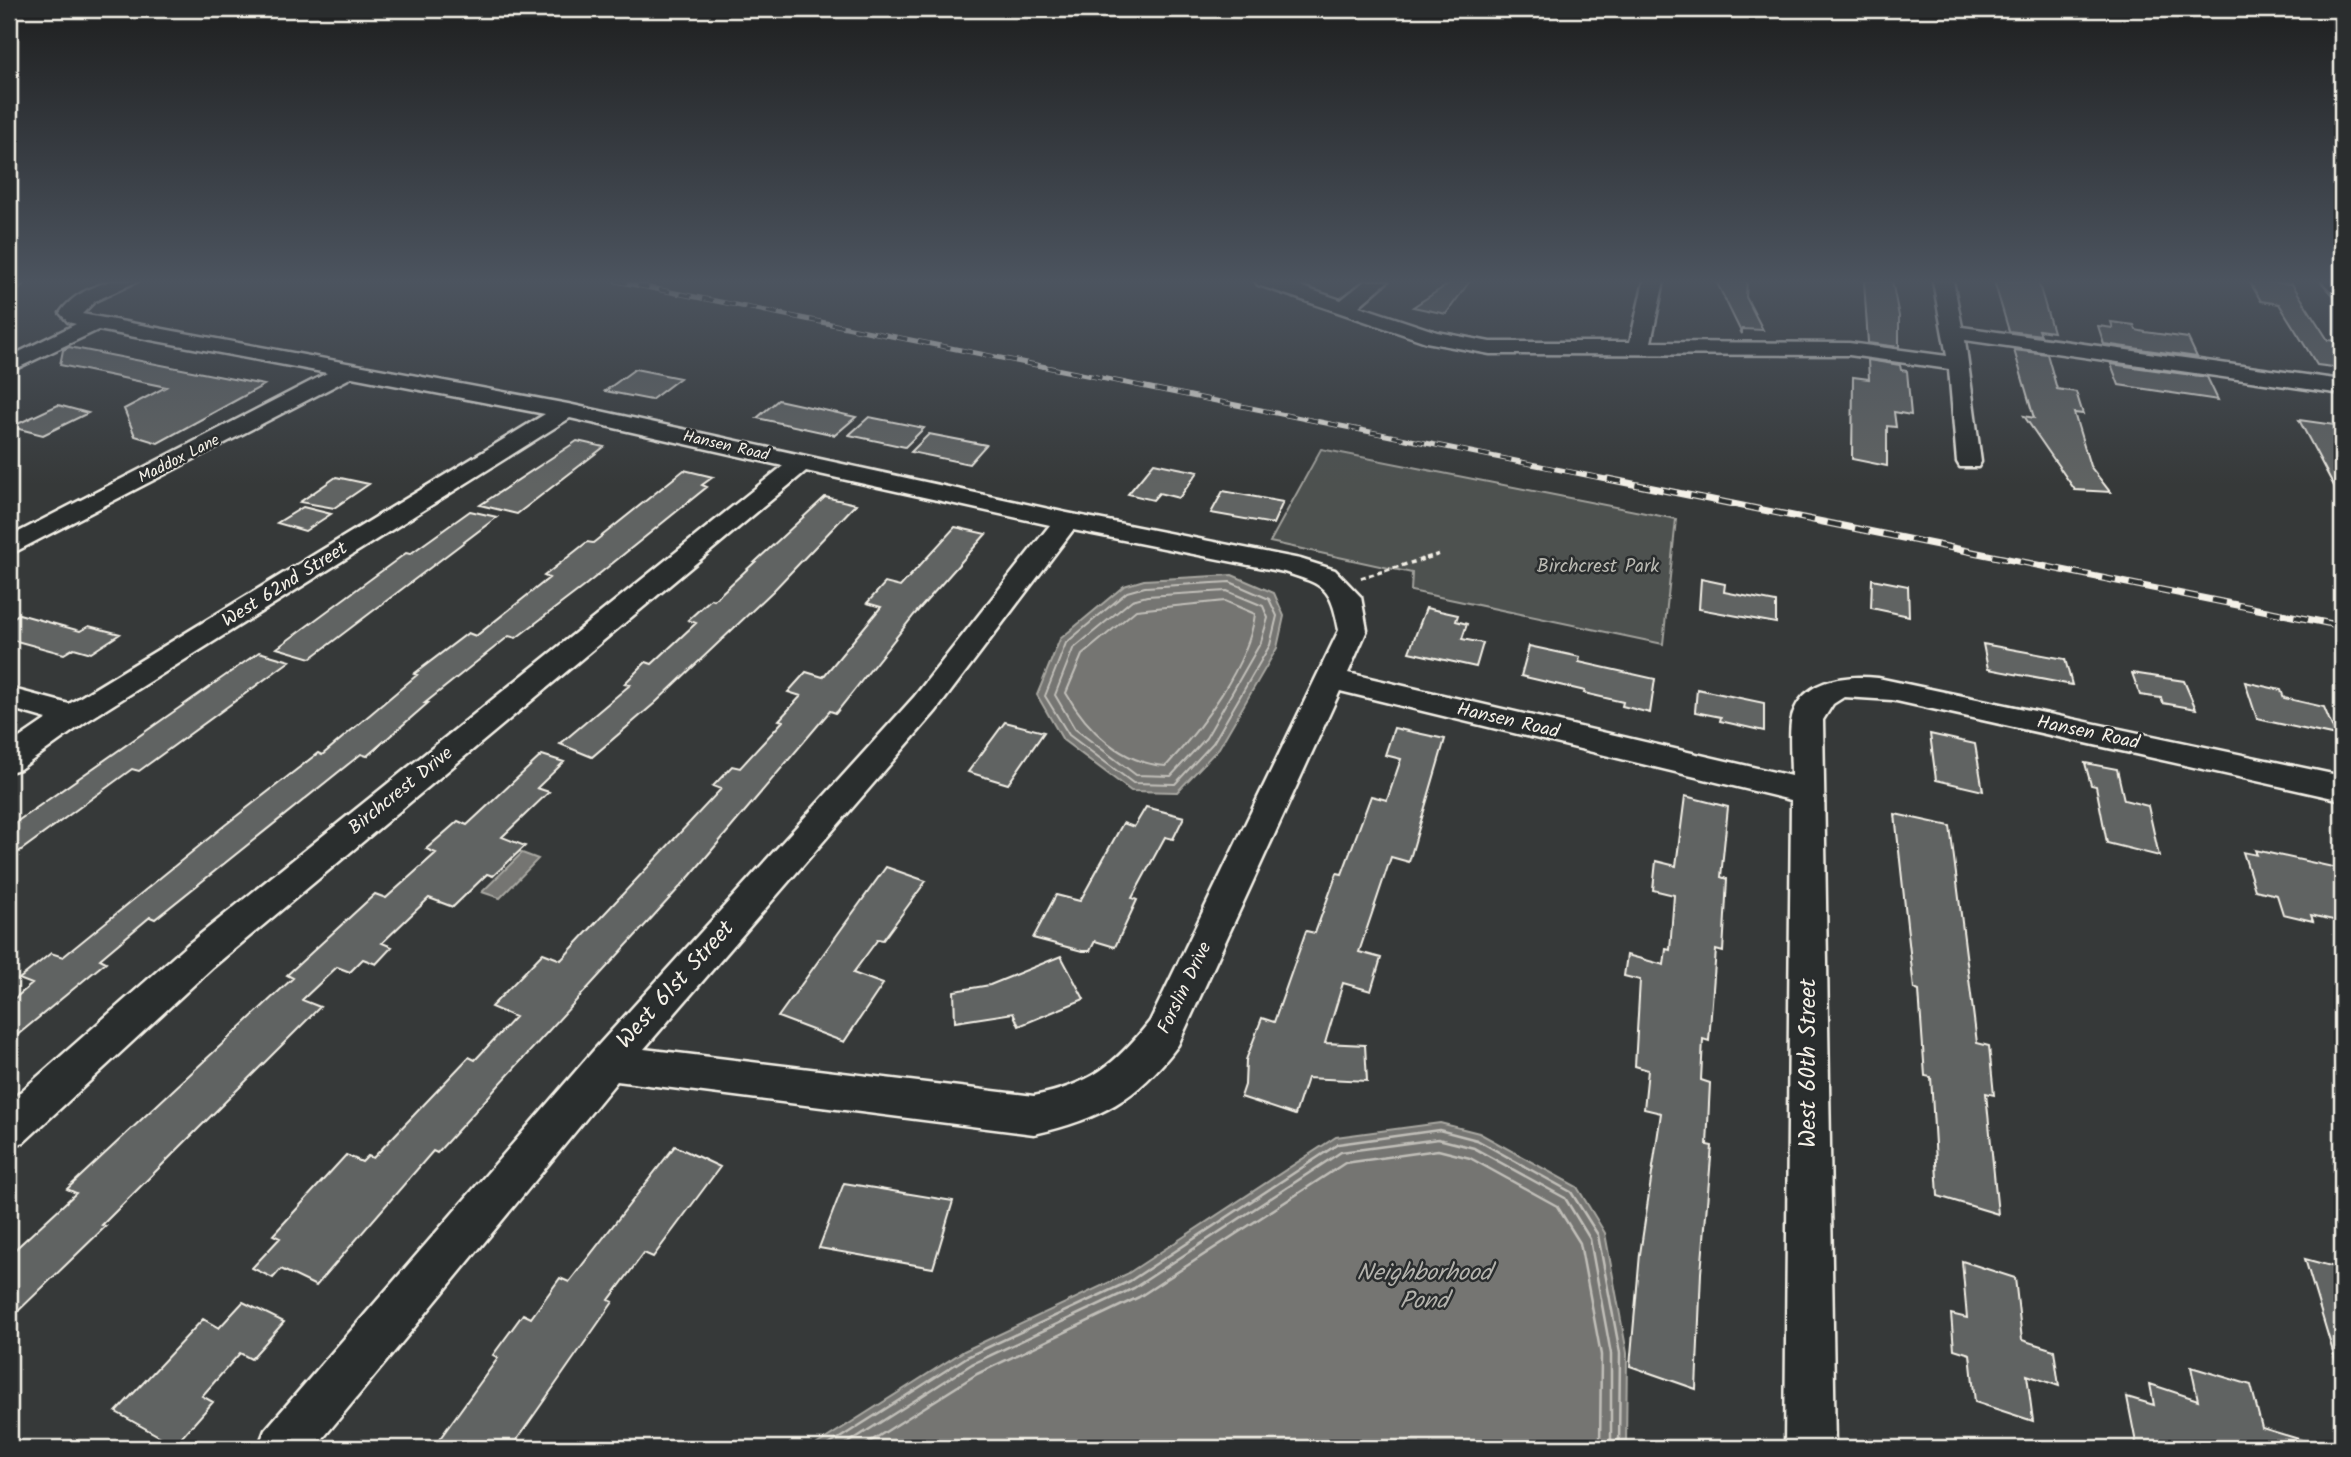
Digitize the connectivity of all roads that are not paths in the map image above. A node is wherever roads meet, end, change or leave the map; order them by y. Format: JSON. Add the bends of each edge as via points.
{"nodes":[{"id":1,"x":42,"y":349,"type":"edge"},
{"id":2,"x":235,"y":349,"type":"edge"},
{"id":3,"x":1848,"y":349,"type":"edge"},
{"id":4,"x":1956,"y":349,"type":"edge"},
{"id":5,"x":2073,"y":349,"type":"edge"},
{"id":6,"x":1959,"y":364,"type":"junction"},
{"id":7,"x":9,"y":365,"type":"edge"},
{"id":8,"x":349,"y":370,"type":"junction"},
{"id":9,"x":2342,"y":387,"type":"edge"},
{"id":10,"x":564,"y":412,"type":"junction"},
{"id":11,"x":1969,"y":462,"type":"dead end"},
{"id":12,"x":801,"y":463,"type":"junction"},
{"id":13,"x":1067,"y":521,"type":"junction"},
{"id":14,"x":9,"y":547,"type":"edge"},
{"id":15,"x":1350,"y":588,"type":"joint"},
{"id":16,"x":1330,"y":679,"type":"junction"},
{"id":17,"x":1832,"y":688,"type":"joint"},
{"id":18,"x":9,"y":698,"type":"edge"},
{"id":19,"x":73,"y":716,"type":"junction"},
{"id":20,"x":9,"y":761,"type":"edge"},
{"id":21,"x":2342,"y":788,"type":"edge"},
{"id":22,"x":1808,"y":792,"type":"junction"},
{"id":23,"x":608,"y":1062,"type":"junction"},
{"id":24,"x":9,"y":1128,"type":"edge"},
{"id":25,"x":284,"y":1448,"type":"edge"},
{"id":26,"x":1810,"y":1448,"type":"edge"}],
"edges":[{"from":1,"to":7,"type":"street"},
{"from":2,"to":8,"type":"street","name":"Hansen Road"},
{"from":3,"to":6,"type":"street"},
{"from":4,"to":6,"type":"street"},
{"from":5,"to":9,"type":"street"},
{"from":6,"to":11,"type":"street"},
{"from":8,"to":10,"type":"street","name":"Hansen Road"},
{"from":8,"to":14,"type":"street","name":"Maddox Lane"},
{"from":10,"to":12,"type":"street","name":"Hansen Road"},
{"from":10,"to":19,"type":"street","name":"West 62nd Street"},
{"from":12,"to":13,"type":"street","name":"Hansen Road"},
{"from":12,"to":24,"type":"street","name":"Birchcrest Drive","via":[[200,956]]},
{"from":13,"to":15,"type":"street","name":"Hansen Road","via":[[1290,565]]},
{"from":13,"to":23,"type":"street","name":"West 61st Street","via":[[925,704]]},
{"from":15,"to":16,"type":"street","name":"Forslin Drive","via":[[1353,630]]},
{"from":16,"to":22,"type":"street","name":"Hansen Road"},
{"from":16,"to":23,"type":"street","name":"Forslin Drive","via":[[1164,1033],[1143,1063],[1112,1088],[1076,1107],[1034,1115]]},
{"from":17,"to":21,"type":"street","name":"Hansen Road","via":[[1858,685],[1892,690]]},
{"from":17,"to":22,"type":"street","name":"West 60th Street","via":[[1814,701],[1807,720]]},
{"from":18,"to":19,"type":"street"},
{"from":19,"to":20,"type":"street","name":"West 62nd Street"},
{"from":22,"to":26,"type":"street","name":"West 60th Street"},
{"from":23,"to":25,"type":"street","name":"West 61st Street"}]}
